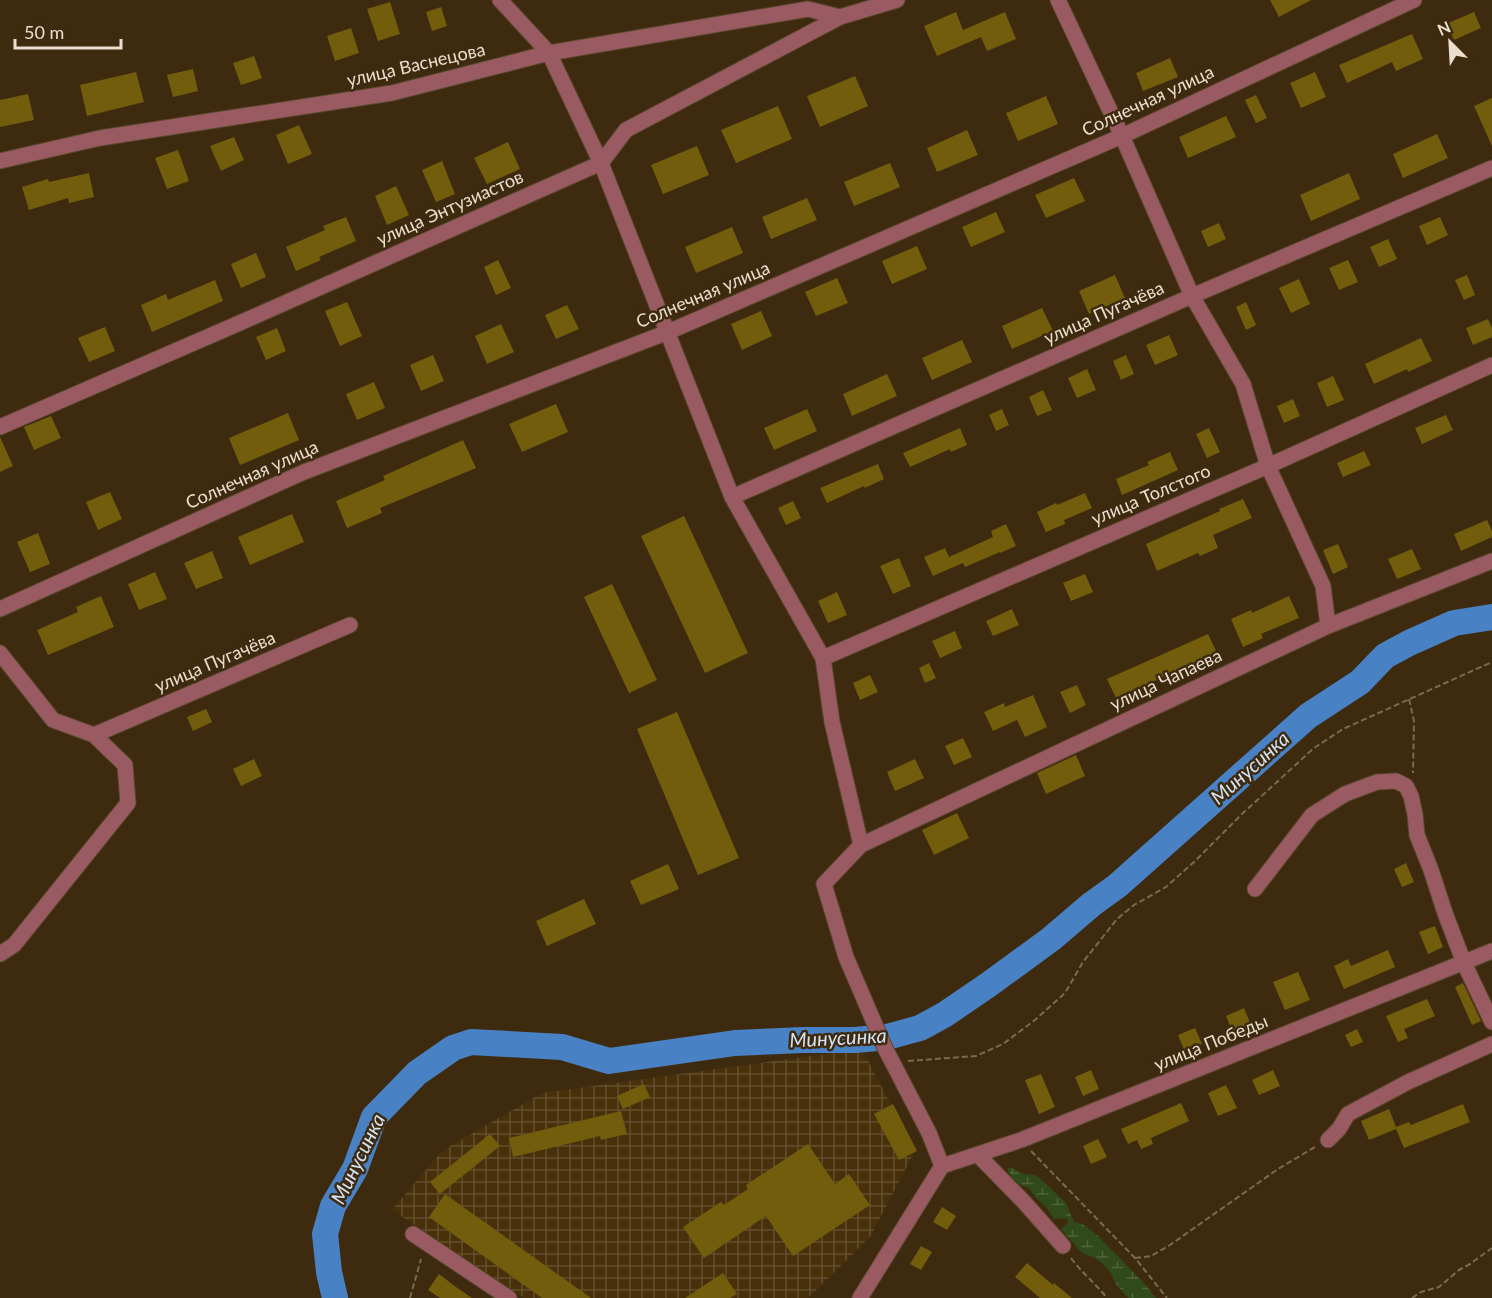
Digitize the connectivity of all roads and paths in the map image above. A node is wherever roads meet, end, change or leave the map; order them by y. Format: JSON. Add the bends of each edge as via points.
{"nodes":[{"id":1,"x":500,"y":0,"type":"edge"},
{"id":2,"x":897,"y":0,"type":"edge"},
{"id":3,"x":1058,"y":0,"type":"edge"},
{"id":4,"x":1414,"y":0,"type":"edge"},
{"id":5,"x":840,"y":17,"type":"junction"},
{"id":6,"x":549,"y":53,"type":"junction"},
{"id":7,"x":1122,"y":136,"type":"junction"},
{"id":8,"x":0,"y":161,"type":"edge"},
{"id":9,"x":600,"y":163,"type":"junction"},
{"id":10,"x":1492,"y":168,"type":"edge"},
{"id":11,"x":1192,"y":296,"type":"junction"},
{"id":12,"x":668,"y":332,"type":"junction"},
{"id":13,"x":1492,"y":365,"type":"edge"},
{"id":14,"x":0,"y":427,"type":"edge"},
{"id":15,"x":1268,"y":466,"type":"junction"},
{"id":16,"x":732,"y":497,"type":"junction"},
{"id":17,"x":1492,"y":561,"type":"edge"},
{"id":18,"x":0,"y":609,"type":"edge"},
{"id":19,"x":350,"y":625,"type":"dead end"},
{"id":20,"x":1328,"y":626,"type":"junction"},
{"id":21,"x":0,"y":653,"type":"edge"},
{"id":22,"x":823,"y":658,"type":"junction"},
{"id":23,"x":1492,"y":662,"type":"edge"},
{"id":24,"x":1408,"y":699,"type":"junction"},
{"id":25,"x":94,"y":735,"type":"junction"},
{"id":26,"x":1411,"y":796,"type":"junction"},
{"id":27,"x":861,"y":845,"type":"junction"},
{"id":28,"x":1255,"y":890,"type":"dead end"},
{"id":29,"x":1492,"y":951,"type":"edge"},
{"id":30,"x":0,"y":954,"type":"edge"},
{"id":31,"x":1464,"y":963,"type":"junction"},
{"id":32,"x":1492,"y":1022,"type":"edge"},
{"id":33,"x":1492,"y":1044,"type":"edge"},
{"id":34,"x":892,"y":1062,"type":"junction"},
{"id":35,"x":1021,"y":1140,"type":"junction"},
{"id":36,"x":1328,"y":1140,"type":"joint"},
{"id":37,"x":978,"y":1155,"type":"junction"},
{"id":38,"x":942,"y":1166,"type":"junction"},
{"id":39,"x":420,"y":1238,"type":"joint"},
{"id":40,"x":1063,"y":1246,"type":"joint"},
{"id":41,"x":1492,"y":1248,"type":"edge"},
{"id":42,"x":1135,"y":1258,"type":"junction"},
{"id":43,"x":410,"y":1298,"type":"edge"},
{"id":44,"x":509,"y":1298,"type":"edge"},
{"id":45,"x":860,"y":1298,"type":"edge"},
{"id":46,"x":1107,"y":1298,"type":"edge"},
{"id":47,"x":1167,"y":1298,"type":"edge"},
{"id":48,"x":1412,"y":1298,"type":"edge"}],
"edges":[{"from":1,"to":6,"type":"street"},
{"from":2,"to":5,"type":"street","name":"улица Энтузиастов"},
{"from":3,"to":7,"type":"street"},
{"from":4,"to":7,"type":"street","name":"Солнечная улица"},
{"from":5,"to":6,"type":"street","name":"улица Васнецова","via":[[808,9]]},
{"from":5,"to":9,"type":"street","name":"улица Энтузиастов","via":[[626,130]]},
{"from":6,"to":8,"type":"street","name":"улица Васнецова","via":[[392,93],[100,138]]},
{"from":6,"to":9,"type":"street"},
{"from":7,"to":11,"type":"street"},
{"from":7,"to":12,"type":"street","name":"Солнечная улица"},
{"from":9,"to":12,"type":"street"},
{"from":9,"to":14,"type":"street","name":"улица Энтузиастов"},
{"from":10,"to":11,"type":"street","name":"улица Пугачёва"},
{"from":11,"to":15,"type":"street","via":[[1243,384]]},
{"from":11,"to":16,"type":"street","name":"улица Пугачёва"},
{"from":12,"to":16,"type":"street"},
{"from":12,"to":18,"type":"street","name":"Солнечная улица","via":[[304,472]]},
{"from":13,"to":15,"type":"street","name":"улица Толстого"},
{"from":15,"to":20,"type":"street","via":[[1323,586]]},
{"from":15,"to":22,"type":"street","name":"улица Толстого"},
{"from":16,"to":22,"type":"street"},
{"from":17,"to":20,"type":"street","name":"улица Чапаева"},
{"from":19,"to":25,"type":"street","name":"улица Пугачёва"},
{"from":20,"to":27,"type":"street","name":"улица Чапаева"},
{"from":21,"to":25,"type":"street","via":[[53,720]]},
{"from":22,"to":27,"type":"street","via":[[832,722]]},
{"from":23,"to":24,"type":"path"},
{"from":24,"to":26,"type":"path","via":[[1414,721]]},
{"from":24,"to":34,"type":"path","via":[[1343,729],[1314,748],[1166,887],[1117,919],[1083,962],[1065,993],[1003,1044],[976,1056]]},
{"from":25,"to":30,"type":"street","via":[[125,765],[128,804],[14,945]]},
{"from":26,"to":28,"type":"street","via":[[1406,786],[1396,781],[1377,782],[1346,794],[1312,815]]},
{"from":26,"to":31,"type":"street","via":[[1417,835]]},
{"from":27,"to":34,"type":"street","via":[[824,884],[846,957]]},
{"from":29,"to":31,"type":"street","name":"улица Победы"},
{"from":31,"to":32,"type":"street"},
{"from":31,"to":35,"type":"street","name":"улица Победы"},
{"from":33,"to":36,"type":"street","via":[[1348,1114]]},
{"from":34,"to":38,"type":"street"},
{"from":35,"to":37,"type":"street","name":"улица Победы"},
{"from":35,"to":42,"type":"path"},
{"from":36,"to":42,"type":"path","via":[[1278,1168],[1170,1245],[1151,1256]]},
{"from":37,"to":38,"type":"street","name":"улица Победы"},
{"from":37,"to":40,"type":"street"},
{"from":38,"to":45,"type":"street"},
{"from":39,"to":43,"type":"path"},
{"from":39,"to":44,"type":"street"},
{"from":40,"to":46,"type":"path"},
{"from":41,"to":48,"type":"path","via":[[1439,1287]]},
{"from":42,"to":47,"type":"path"}]}
